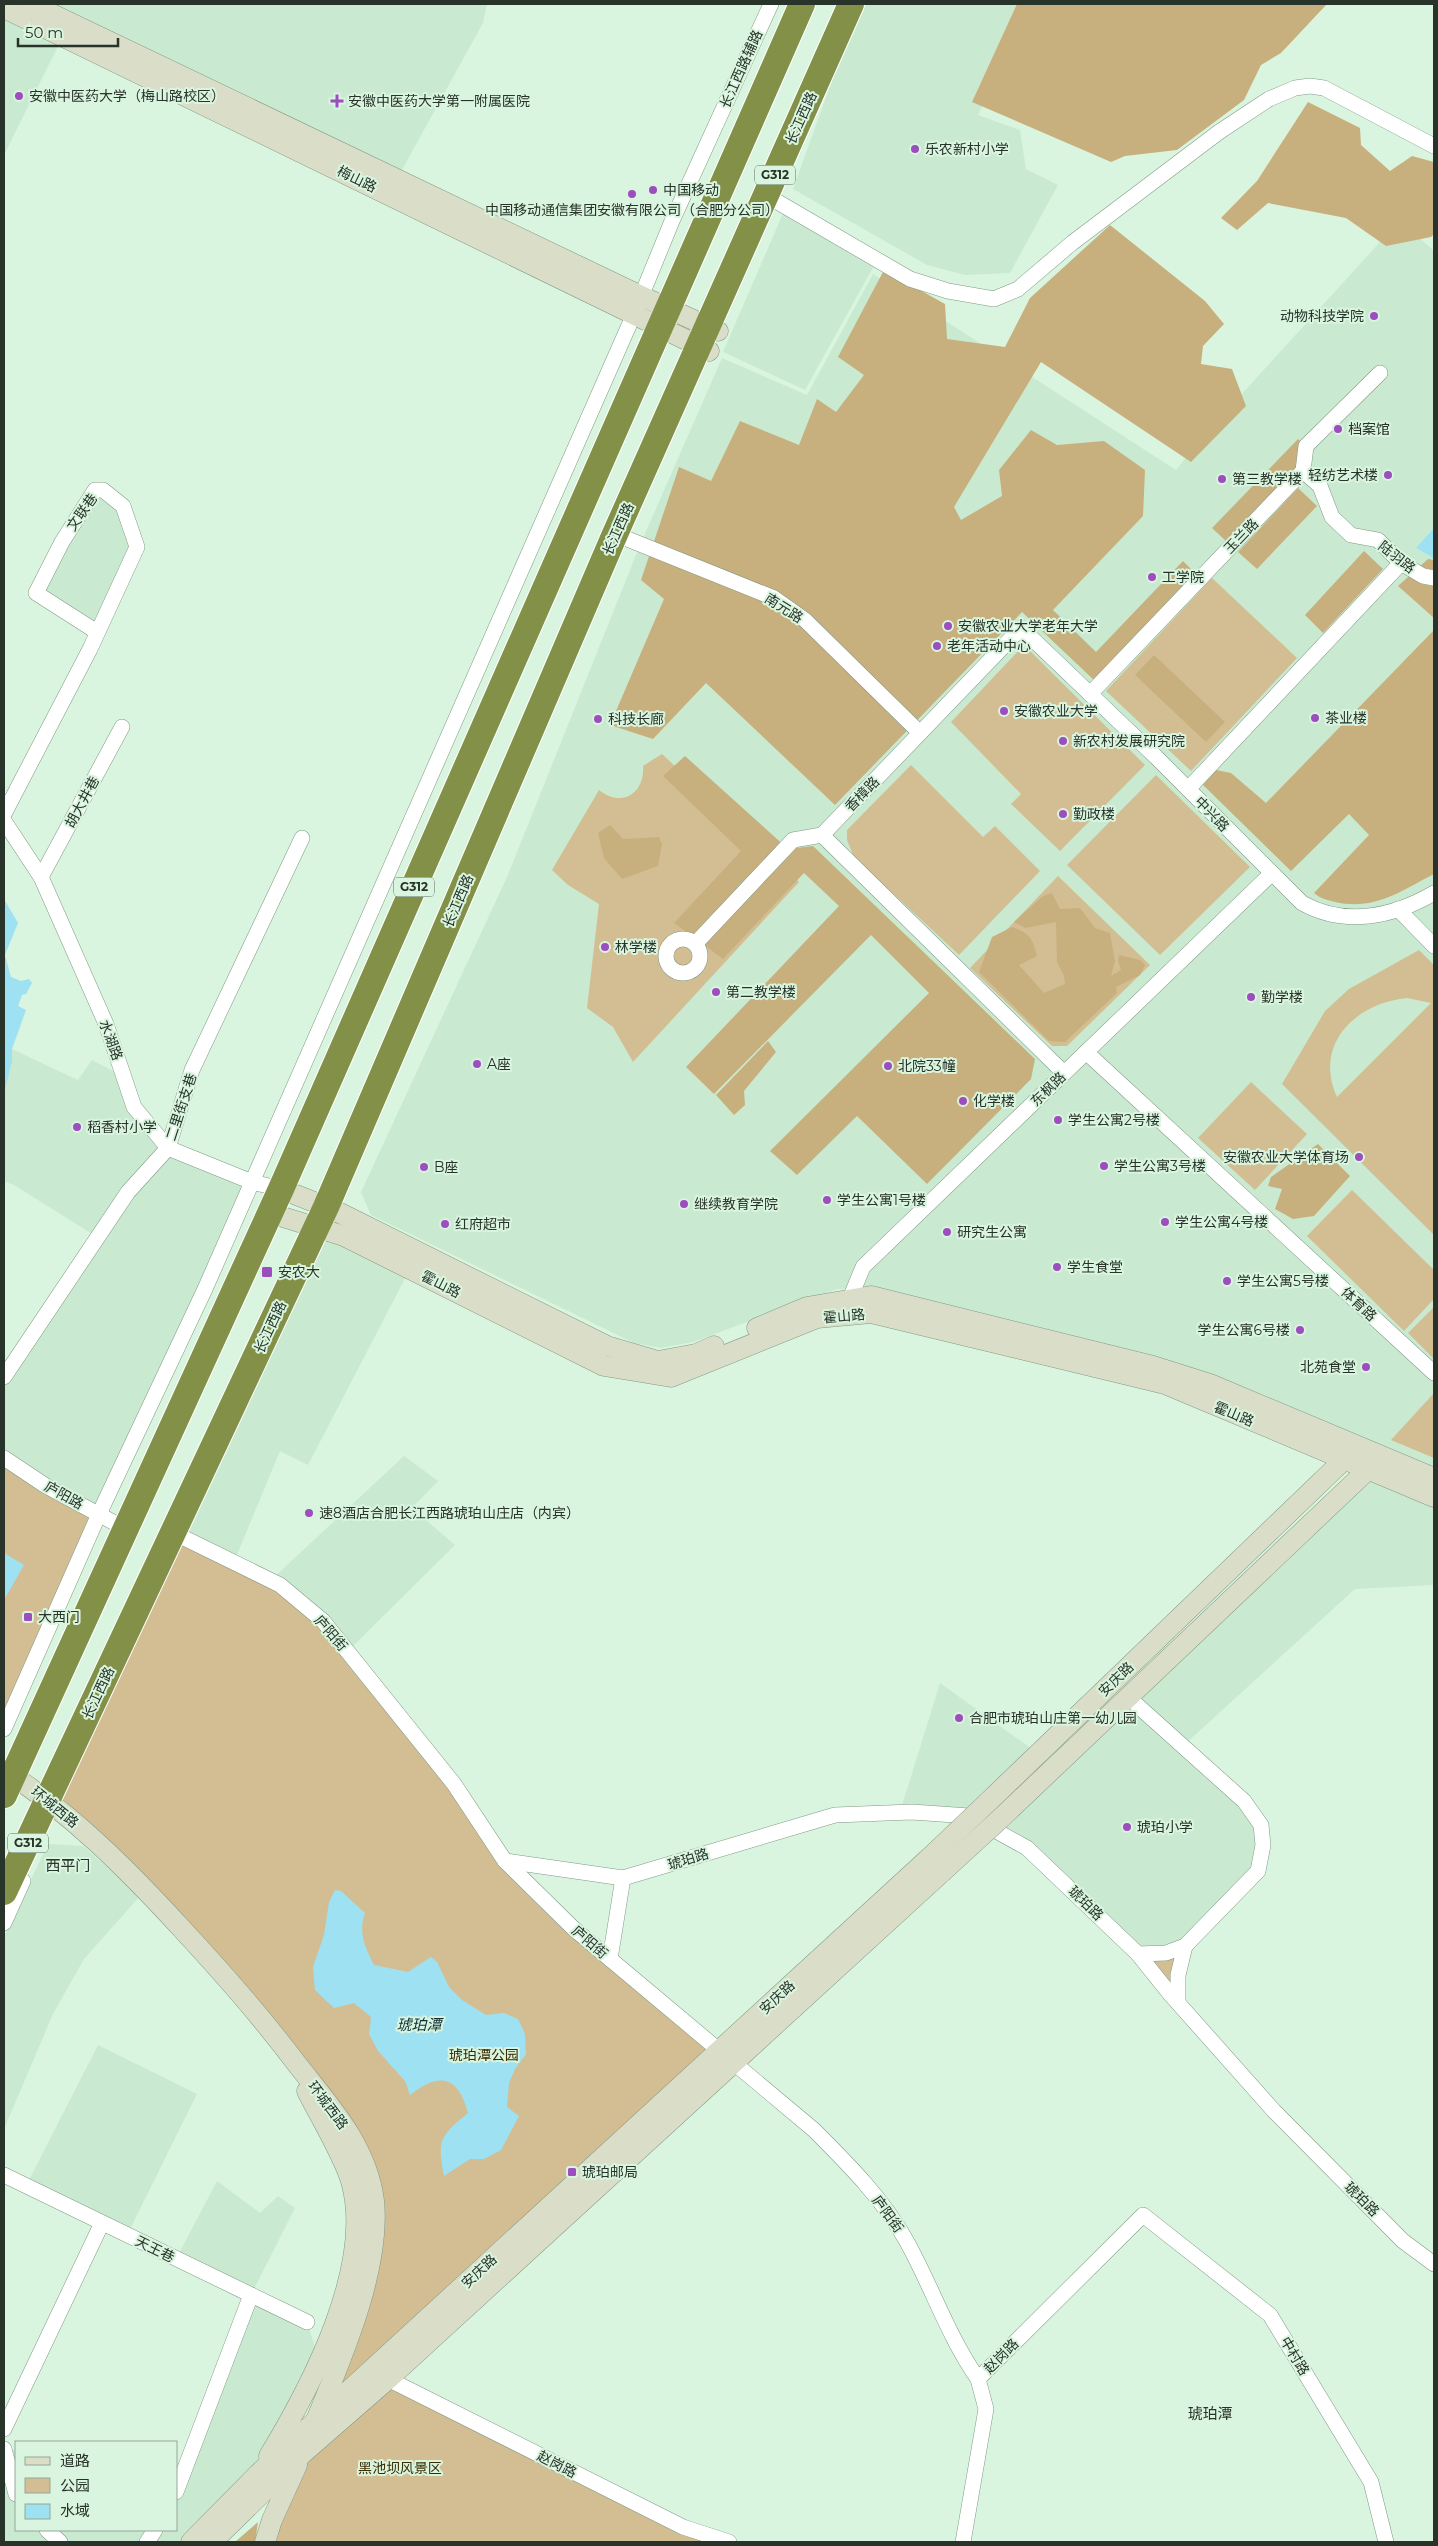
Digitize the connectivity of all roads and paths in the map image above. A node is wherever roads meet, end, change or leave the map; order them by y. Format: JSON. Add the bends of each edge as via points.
{"nodes":[{"id":1,"x":31,"y":4,"type":"edge"},
{"id":2,"x":771,"y":4,"type":"edge"},
{"id":3,"x":802,"y":4,"type":"edge"},
{"id":4,"x":851,"y":4,"type":"edge"},
{"id":5,"x":864,"y":4,"type":"edge"},
{"id":6,"x":4,"y":8,"type":"edge"},
{"id":7,"x":1434,"y":146,"type":"edge"},
{"id":8,"x":776,"y":201,"type":"junction"},
{"id":9,"x":638,"y":305,"type":"junction"},
{"id":10,"x":664,"y":317,"type":"junction"},
{"id":11,"x":709,"y":339,"type":"junction"},
{"id":12,"x":1380,"y":373,"type":"dead end"},
{"id":13,"x":1303,"y":471,"type":"junction"},
{"id":14,"x":621,"y":536,"type":"junction"},
{"id":15,"x":1401,"y":563,"type":"junction"},
{"id":16,"x":1434,"y":578,"type":"edge"},
{"id":17,"x":1021,"y":628,"type":"joint"},
{"id":18,"x":97,"y":632,"type":"junction"},
{"id":19,"x":1090,"y":694,"type":"junction"},
{"id":20,"x":122,"y":727,"type":"dead end"},
{"id":21,"x":920,"y":733,"type":"junction"},
{"id":22,"x":1188,"y":789,"type":"junction"},
{"id":23,"x":4,"y":814,"type":"edge"},
{"id":24,"x":4,"y":821,"type":"edge"},
{"id":25,"x":822,"y":835,"type":"junction"},
{"id":26,"x":302,"y":838,"type":"dead end"},
{"id":27,"x":1271,"y":874,"type":"junction"},
{"id":28,"x":41,"y":877,"type":"junction"},
{"id":29,"x":1434,"y":893,"type":"edge"},
{"id":30,"x":1398,"y":909,"type":"junction"},
{"id":31,"x":695,"y":944,"type":"dead end"},
{"id":32,"x":1434,"y":946,"type":"edge"},
{"id":33,"x":1086,"y":1052,"type":"junction"},
{"id":34,"x":1064,"y":1073,"type":"junction"},
{"id":35,"x":168,"y":1148,"type":"junction"},
{"id":36,"x":252,"y":1182,"type":"junction"},
{"id":37,"x":281,"y":1189,"type":"junction"},
{"id":38,"x":270,"y":1213,"type":"junction"},
{"id":39,"x":324,"y":1218,"type":"junction"},
{"id":40,"x":846,"y":1308,"type":"junction"},
{"id":41,"x":1434,"y":1373,"type":"edge"},
{"id":42,"x":4,"y":1377,"type":"edge"},
{"id":43,"x":1351,"y":1453,"type":"junction"},
{"id":44,"x":4,"y":1458,"type":"edge"},
{"id":45,"x":1375,"y":1463,"type":"junction"},
{"id":46,"x":1434,"y":1478,"type":"edge"},
{"id":47,"x":1434,"y":1497,"type":"edge"},
{"id":48,"x":99,"y":1514,"type":"junction"},
{"id":49,"x":126,"y":1529,"type":"junction"},
{"id":50,"x":178,"y":1535,"type":"junction"},
{"id":51,"x":1128,"y":1697,"type":"junction"},
{"id":52,"x":4,"y":1729,"type":"edge"},
{"id":53,"x":9,"y":1777,"type":"edge"},
{"id":54,"x":52,"y":1800,"type":"junction"},
{"id":55,"x":505,"y":1861,"type":"junction"},
{"id":56,"x":935,"y":1865,"type":"junction"},
{"id":57,"x":623,"y":1878,"type":"junction"},
{"id":58,"x":4,"y":1892,"type":"edge"},
{"id":59,"x":4,"y":1923,"type":"edge"},
{"id":60,"x":1185,"y":1946,"type":"junction"},
{"id":61,"x":1138,"y":1954,"type":"junction"},
{"id":62,"x":610,"y":1959,"type":"junction"},
{"id":63,"x":1178,"y":2003,"type":"junction"},
{"id":64,"x":284,"y":2047,"type":"junction"},
{"id":65,"x":726,"y":2057,"type":"junction"},
{"id":66,"x":4,"y":2175,"type":"edge"},
{"id":67,"x":1143,"y":2215,"type":"joint"},
{"id":68,"x":102,"y":2223,"type":"junction"},
{"id":69,"x":1434,"y":2264,"type":"edge"},
{"id":70,"x":251,"y":2295,"type":"junction"},
{"id":71,"x":307,"y":2322,"type":"dead end"},
{"id":72,"x":388,"y":2379,"type":"junction"},
{"id":73,"x":978,"y":2379,"type":"junction"},
{"id":74,"x":314,"y":2424,"type":"junction"},
{"id":75,"x":4,"y":2429,"type":"edge"},
{"id":76,"x":4,"y":2449,"type":"edge"},
{"id":77,"x":302,"y":2454,"type":"junction"},
{"id":78,"x":258,"y":2474,"type":"junction"},
{"id":79,"x":178,"y":2487,"type":"edge"},
{"id":80,"x":15,"y":2490,"type":"edge"},
{"id":81,"x":48,"y":2531,"type":"edge"},
{"id":82,"x":154,"y":2531,"type":"edge"},
{"id":83,"x":60,"y":2542,"type":"edge"},
{"id":84,"x":147,"y":2542,"type":"edge"},
{"id":85,"x":191,"y":2542,"type":"edge"},
{"id":86,"x":212,"y":2542,"type":"edge"},
{"id":87,"x":265,"y":2542,"type":"edge"},
{"id":88,"x":729,"y":2542,"type":"edge"},
{"id":89,"x":963,"y":2542,"type":"edge"},
{"id":90,"x":1386,"y":2542,"type":"edge"}],
"edges":[{"from":1,"to":9,"type":"main road","name":"梅山路"},
{"from":2,"to":9,"type":"street","name":"长江西路辅路"},
{"from":3,"to":10,"type":"highway","number":"G312"},
{"from":4,"to":11,"type":"highway","name":"长江西路","number":"G312"},
{"from":5,"to":8,"type":"street"},
{"from":6,"to":9,"type":"main road","name":"梅山路"},
{"from":7,"to":8,"type":"street","via":[[1324,88],[1295,88],[1269,99],[1219,132],[1072,243],[1018,289],[994,299],[948,291],[910,279]]},
{"from":8,"to":11,"type":"street"},
{"from":9,"to":10,"type":"main road","name":"梅山路"},
{"from":9,"to":36,"type":"street","name":"长江西路辅路"},
{"from":10,"to":11,"type":"main road","name":"梅山路"},
{"from":10,"to":37,"type":"highway","number":"G312"},
{"from":11,"to":14,"type":"highway","name":"长江西路","number":"G312"},
{"from":12,"to":13,"type":"street","via":[[1306,446]]},
{"from":13,"to":15,"type":"street","name":"陆羽路","via":[[1320,486],[1332,517],[1351,535],[1378,540]]},
{"from":13,"to":19,"type":"street","name":"玉兰路"},
{"from":14,"to":21,"type":"street","name":"南元路","via":[[774,598],[790,608]]},
{"from":14,"to":39,"type":"highway","name":"长江西路","number":"G312"},
{"from":15,"to":16,"type":"street","name":"陆羽路","via":[[1423,576]]},
{"from":15,"to":22,"type":"street"},
{"from":17,"to":19,"type":"street","name":"中兴路"},
{"from":17,"to":21,"type":"street","name":"香樟路"},
{"from":18,"to":18,"type":"street","name":"文联巷","via":[[138,547],[123,506],[103,490],[95,490],[62,542],[36,593]]},
{"from":18,"to":23,"type":"street","name":"文联巷"},
{"from":19,"to":22,"type":"street","name":"中兴路"},
{"from":20,"to":28,"type":"street","name":"胡大井巷"},
{"from":21,"to":25,"type":"street","name":"香樟路"},
{"from":22,"to":27,"type":"street","name":"中兴路"},
{"from":24,"to":28,"type":"street","name":"水湖路"},
{"from":25,"to":31,"type":"street","via":[[793,840]]},
{"from":25,"to":34,"type":"street"},
{"from":26,"to":35,"type":"street","name":"二里街支巷","via":[[192,1070]]},
{"from":27,"to":30,"type":"street","name":"中兴路","via":[[1292,896],[1315,911],[1352,918],[1371,917]]},
{"from":27,"to":33,"type":"street","name":"东枫路"},
{"from":28,"to":35,"type":"street","name":"水湖路","via":[[106,1024],[134,1107]]},
{"from":29,"to":30,"type":"street","name":"中兴路"},
{"from":30,"to":32,"type":"street"},
{"from":33,"to":34,"type":"street","name":"东枫路"},
{"from":33,"to":41,"type":"street","name":"体育路"},
{"from":34,"to":40,"type":"street","name":"东枫路","via":[[863,1267]]},
{"from":35,"to":36,"type":"street","name":"水湖路"},
{"from":35,"to":42,"type":"street","name":"二里街支巷","via":[[128,1192]]},
{"from":36,"to":37,"type":"street","name":"水湖路"},
{"from":36,"to":48,"type":"street","name":"长江西路辅路"},
{"from":37,"to":38,"type":"highway","number":"G312"},
{"from":37,"to":39,"type":"main road","name":"霍山路"},
{"from":38,"to":39,"type":"main road","name":"霍山路"},
{"from":38,"to":49,"type":"highway","number":"G312"},
{"from":39,"to":40,"type":"main road","name":"霍山路","via":[[344,1236],[604,1366],[671,1378]]},
{"from":39,"to":50,"type":"highway","name":"长江西路","number":"G312"},
{"from":40,"to":43,"type":"main road","name":"霍山路","via":[[871,1296],[1153,1366],[1210,1384]]},
{"from":43,"to":45,"type":"main road","name":"霍山路"},
{"from":43,"to":56,"type":"main road","name":"安庆路","bridge":true,"via":[[988,1802]]},
{"from":44,"to":48,"type":"street","name":"庐阳路","via":[[46,1486]]},
{"from":45,"to":46,"type":"main road","name":"霍山路"},
{"from":45,"to":47,"type":"main road","name":"霍山路"},
{"from":45,"to":51,"type":"main road","name":"安庆路"},
{"from":48,"to":49,"type":"street","name":"庐阳路"},
{"from":48,"to":52,"type":"street","name":"长江西路辅路"},
{"from":49,"to":53,"type":"highway","number":"G312"},
{"from":50,"to":54,"type":"highway","name":"长江西路","number":"G312"},
{"from":50,"to":55,"type":"street","name":"庐阳街","via":[[280,1584],[323,1621],[454,1784]]},
{"from":51,"to":56,"type":"main road","name":"安庆路","bridge":true,"via":[[1001,1818]]},
{"from":51,"to":60,"type":"street","via":[[1244,1801],[1261,1825],[1263,1845],[1258,1871]]},
{"from":53,"to":54,"type":"main road","name":"环城西路"},
{"from":54,"to":58,"type":"highway","number":"G312"},
{"from":54,"to":59,"type":"street"},
{"from":54,"to":64,"type":"main road","name":"环城西路","via":[[155,1900],[237,1988]]},
{"from":55,"to":57,"type":"street"},
{"from":55,"to":62,"type":"street","name":"庐阳街","via":[[573,1928]]},
{"from":56,"to":65,"type":"main road","name":"安庆路"},
{"from":57,"to":61,"type":"street","name":"琥珀路","via":[[835,1815],[912,1812],[969,1816],[1027,1848]]},
{"from":57,"to":62,"type":"street"},
{"from":60,"to":61,"type":"street","via":[[1166,1953]]},
{"from":60,"to":63,"type":"street","via":[[1178,1976]]},
{"from":61,"to":63,"type":"street","name":"琥珀路"},
{"from":62,"to":65,"type":"street","name":"庐阳街"},
{"from":63,"to":69,"type":"street","name":"琥珀路","via":[[1274,2111],[1403,2241]]},
{"from":64,"to":74,"type":"main road","name":"环城西路","via":[[356,2144],[369,2174],[374,2203],[374,2234],[365,2281],[339,2364]]},
{"from":64,"to":78,"type":"main road","via":[[351,2180],[356,2218],[354,2257],[335,2325],[294,2414]]},
{"from":65,"to":72,"type":"main road","name":"安庆路"},
{"from":65,"to":73,"type":"street","name":"庐阳街","via":[[814,2130],[878,2200],[907,2241],[961,2354]]},
{"from":65,"to":74,"type":"main road","name":"安庆路"},
{"from":66,"to":68,"type":"street","name":"天王巷"},
{"from":67,"to":73,"type":"street","name":"赵岗路"},
{"from":67,"to":90,"type":"street","name":"中村路","via":[[1270,2315],[1371,2482]]},
{"from":68,"to":70,"type":"street","name":"天王巷"},
{"from":68,"to":75,"type":"street"},
{"from":70,"to":71,"type":"street","name":"天王巷"},
{"from":70,"to":79,"type":"street"},
{"from":72,"to":77,"type":"main road","name":"安庆路"},
{"from":72,"to":88,"type":"street","name":"赵岗路","via":[[683,2527]]},
{"from":73,"to":89,"type":"street","name":"赵岗路","via":[[986,2410]]},
{"from":74,"to":77,"type":"main road","name":"环城西路"},
{"from":74,"to":78,"type":"main road","name":"安庆路"},
{"from":76,"to":80,"type":"street"},
{"from":77,"to":86,"type":"main road","name":"安庆路"},
{"from":77,"to":87,"type":"main road","name":"环城西路"},
{"from":78,"to":85,"type":"main road","name":"安庆路"},
{"from":81,"to":83,"type":"street"},
{"from":82,"to":84,"type":"street"}]}
